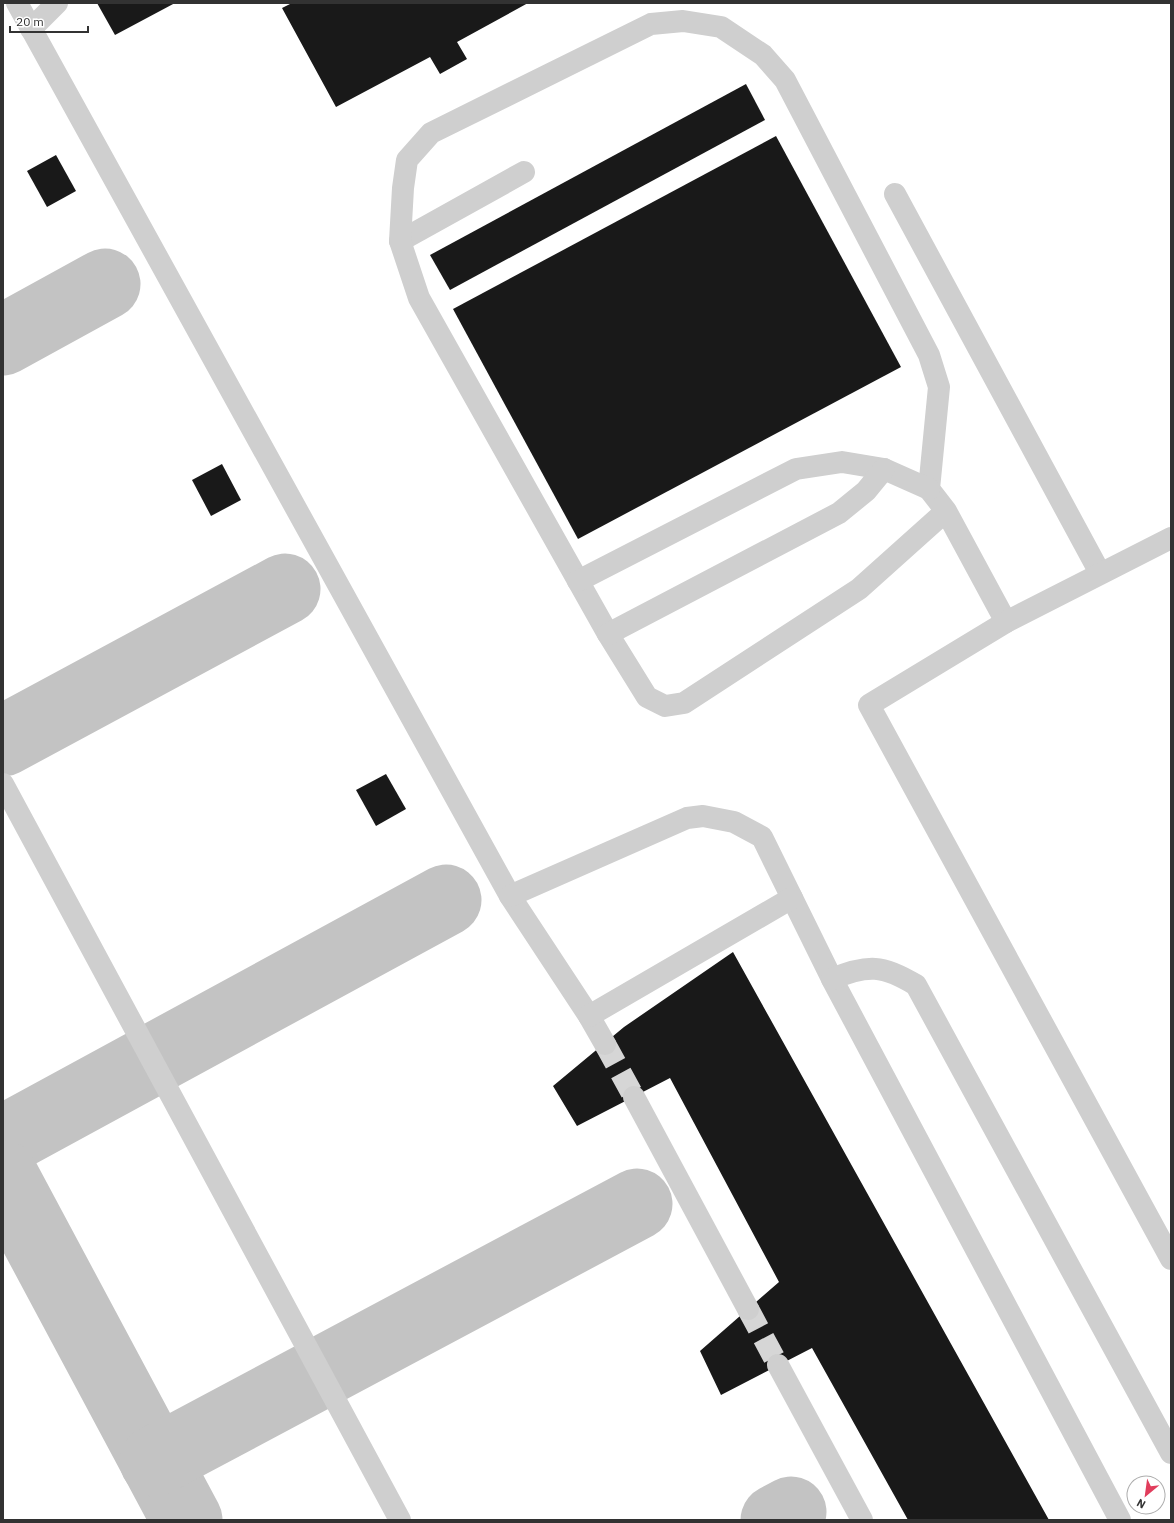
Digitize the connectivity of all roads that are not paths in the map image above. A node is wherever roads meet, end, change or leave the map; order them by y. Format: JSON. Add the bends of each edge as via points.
{"nodes":[{"id":1,"x":17,"y":3,"type":"edge"},
{"id":2,"x":57,"y":3,"type":"edge"},
{"id":3,"x":31,"y":29,"type":"junction"},
{"id":4,"x":524,"y":172,"type":"dead end"},
{"id":5,"x":895,"y":194,"type":"dead end"},
{"id":6,"x":400,"y":241,"type":"junction"},
{"id":7,"x":884,"y":469,"type":"junction"},
{"id":8,"x":929,"y":489,"type":"junction"},
{"id":9,"x":946,"y":511,"type":"junction"},
{"id":10,"x":1171,"y":538,"type":"edge"},
{"id":11,"x":1100,"y":573,"type":"junction"},
{"id":12,"x":578,"y":581,"type":"junction"},
{"id":13,"x":1006,"y":622,"type":"junction"},
{"id":14,"x":608,"y":634,"type":"junction"},
{"id":15,"x":3,"y":784,"type":"edge"},
{"id":16,"x":510,"y":896,"type":"junction"},
{"id":17,"x":792,"y":898,"type":"junction"},
{"id":18,"x":832,"y":978,"type":"junction"},
{"id":19,"x":589,"y":1016,"type":"junction"},
{"id":20,"x":605,"y":1044,"type":"tunnel mouth"},
{"id":21,"x":634,"y":1097,"type":"tunnel mouth"},
{"id":22,"x":1171,"y":1259,"type":"edge"},
{"id":23,"x":748,"y":1309,"type":"tunnel mouth"},
{"id":24,"x":778,"y":1365,"type":"tunnel mouth"},
{"id":25,"x":1171,"y":1453,"type":"edge"},
{"id":26,"x":400,"y":1520,"type":"edge"},
{"id":27,"x":862,"y":1520,"type":"edge"},
{"id":28,"x":1120,"y":1520,"type":"edge"}],
"edges":[{"from":1,"to":3,"type":"lane"},
{"from":2,"to":3,"type":"lane"},
{"from":3,"to":16,"type":"lane"},
{"from":4,"to":6,"type":"lane"},
{"from":5,"to":11,"type":"lane"},
{"from":6,"to":8,"type":"lane","via":[[407,160],[431,133],[651,24],[683,21],[721,27],[763,55],[785,80],[929,355],[938,387]]},
{"from":6,"to":12,"type":"lane","via":[[419,298]]},
{"from":7,"to":8,"type":"lane"},
{"from":7,"to":12,"type":"lane","via":[[842,462],[796,469]]},
{"from":7,"to":14,"type":"lane","via":[[866,491],[839,513]]},
{"from":8,"to":9,"type":"lane"},
{"from":9,"to":13,"type":"lane"},
{"from":9,"to":14,"type":"lane","via":[[859,589],[684,703],[665,706],[647,697]]},
{"from":10,"to":11,"type":"lane"},
{"from":11,"to":13,"type":"lane"},
{"from":12,"to":14,"type":"lane"},
{"from":13,"to":22,"type":"lane","via":[[869,705]]},
{"from":15,"to":26,"type":"lane"},
{"from":16,"to":17,"type":"lane","via":[[687,818],[703,816],[734,822],[762,838]]},
{"from":16,"to":19,"type":"lane"},
{"from":17,"to":18,"type":"lane"},
{"from":17,"to":19,"type":"lane"},
{"from":18,"to":25,"type":"lane","via":[[853,970],[875,968],[897,974],[916,985]]},
{"from":18,"to":28,"type":"lane"},
{"from":19,"to":20,"type":"lane"},
{"from":21,"to":23,"type":"lane"},
{"from":24,"to":27,"type":"lane"}]}
